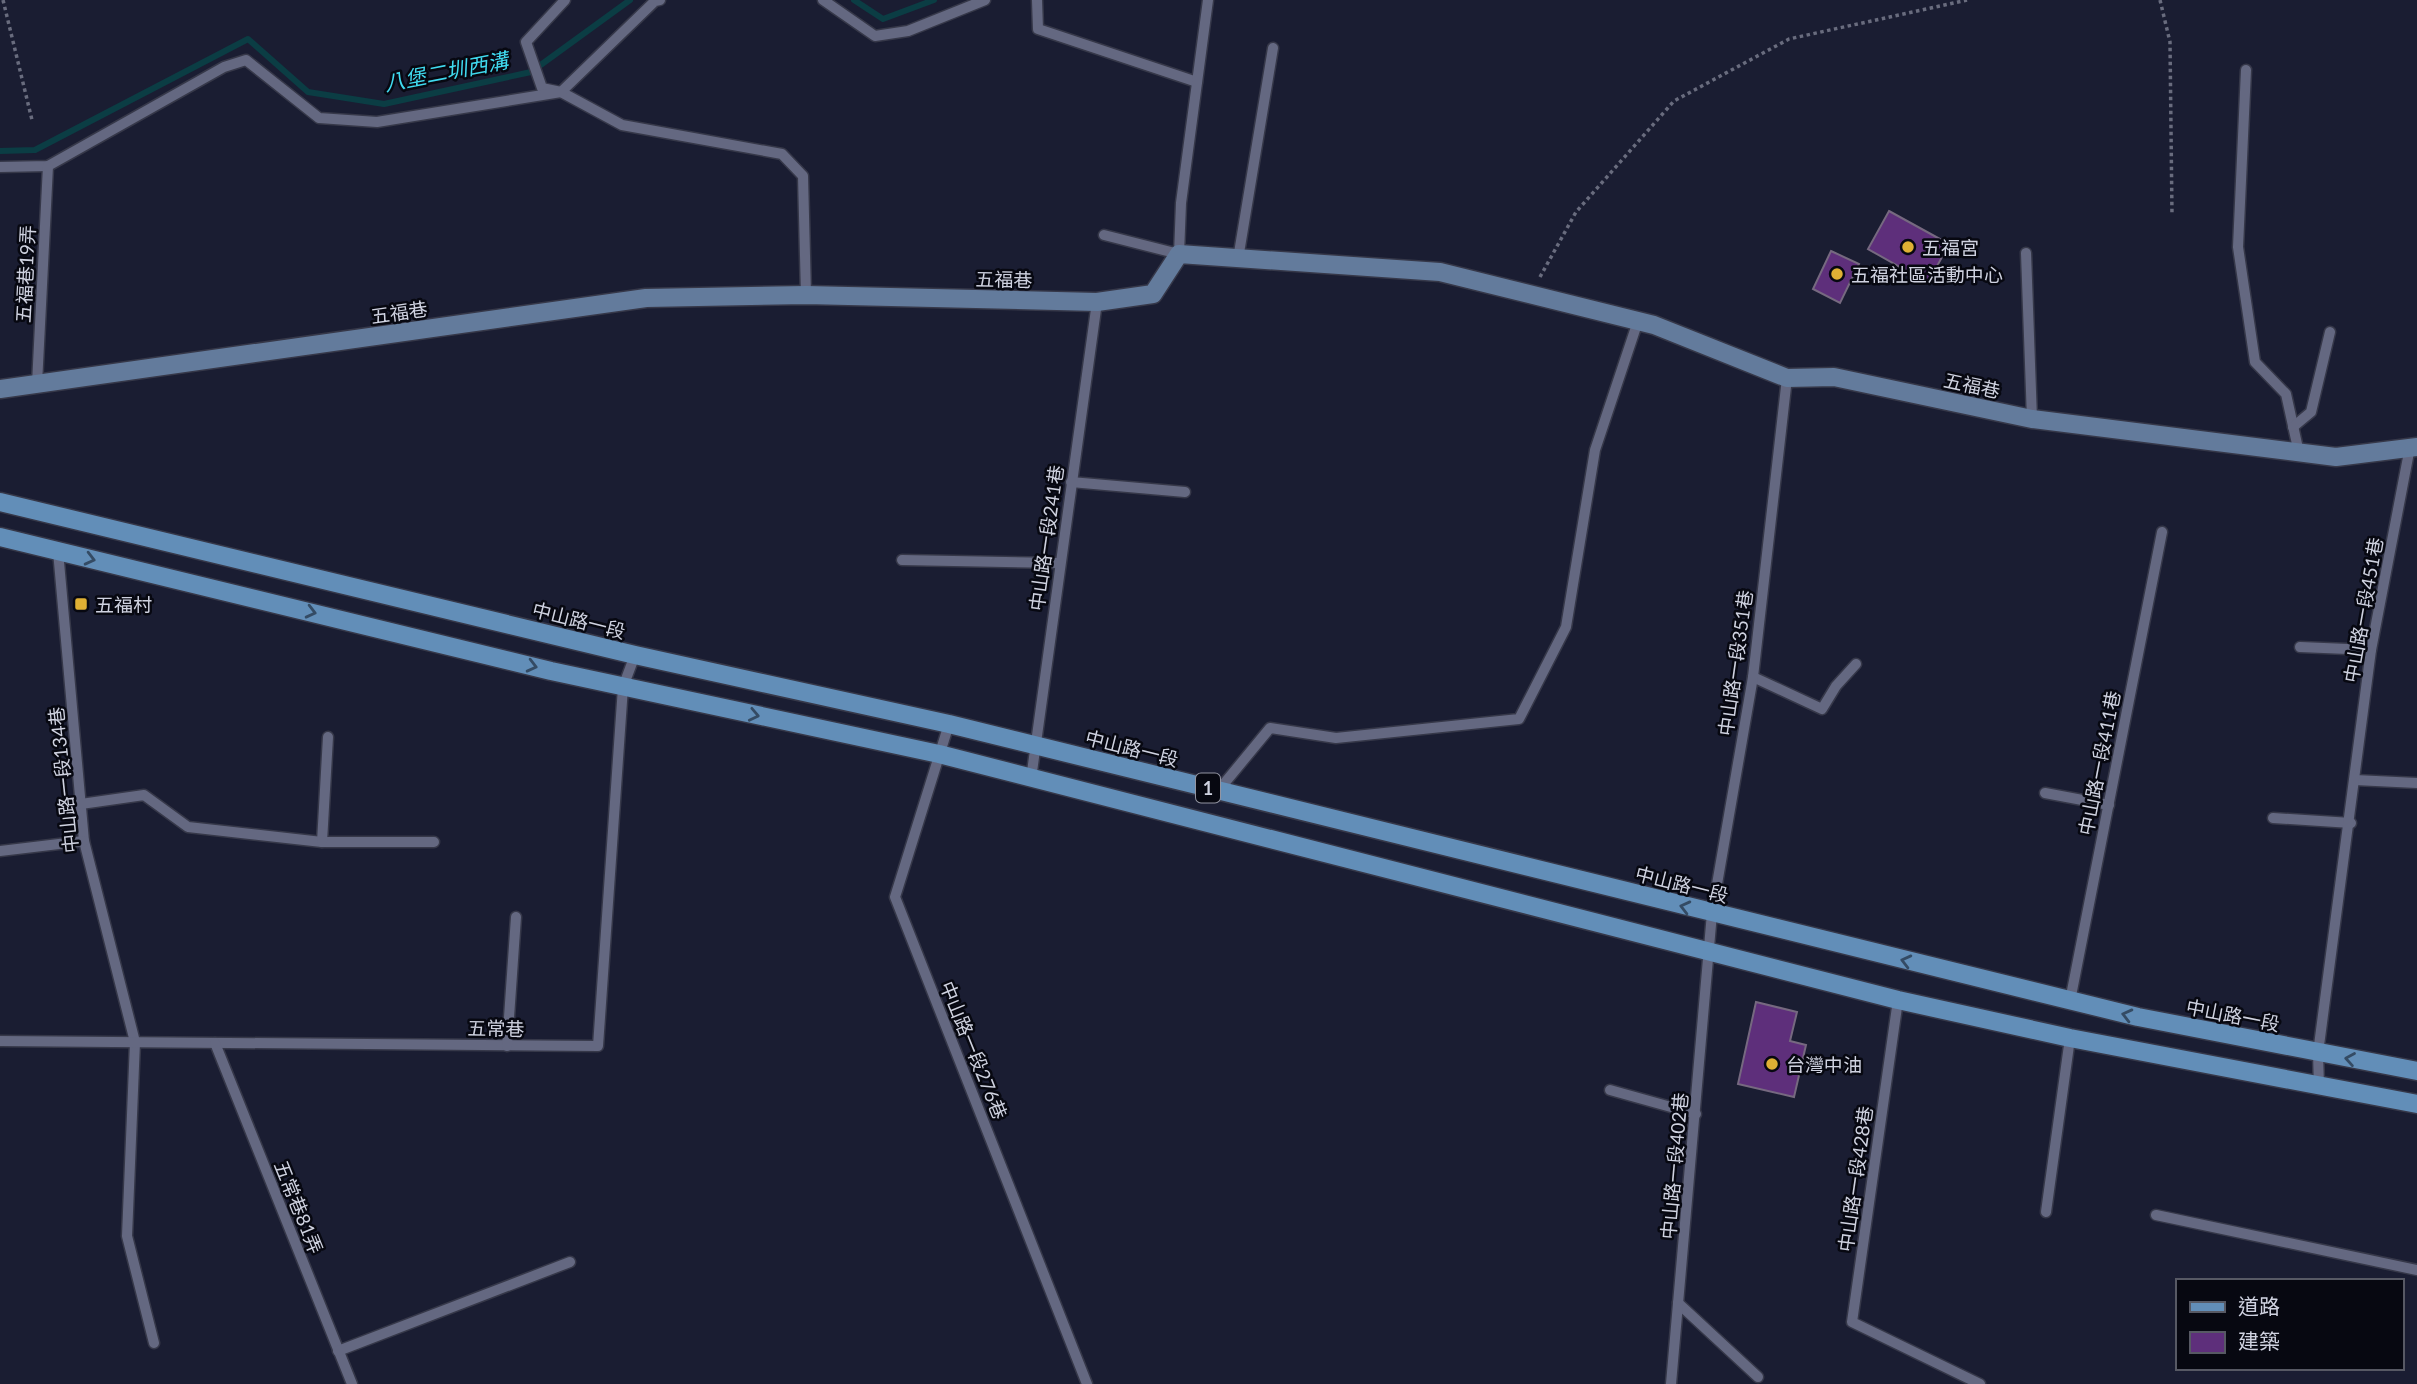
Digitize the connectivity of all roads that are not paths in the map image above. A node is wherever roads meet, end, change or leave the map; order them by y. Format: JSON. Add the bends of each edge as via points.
{"nodes":[{"id":1,"x":565,"y":0,"type":"edge"},
{"id":2,"x":660,"y":0,"type":"edge"},
{"id":3,"x":823,"y":0,"type":"edge"},
{"id":4,"x":985,"y":0,"type":"edge"},
{"id":5,"x":1037,"y":0,"type":"edge"},
{"id":6,"x":1208,"y":0,"type":"edge"},
{"id":7,"x":1273,"y":48,"type":"dead end"},
{"id":8,"x":2246,"y":70,"type":"dead end"},
{"id":9,"x":1198,"y":82,"type":"junction"},
{"id":10,"x":561,"y":92,"type":"junction"},
{"id":11,"x":48,"y":166,"type":"junction"},
{"id":12,"x":0,"y":167,"type":"edge"},
{"id":13,"x":1104,"y":235,"type":"dead end"},
{"id":14,"x":2026,"y":253,"type":"dead end"},
{"id":15,"x":1179,"y":254,"type":"junction"},
{"id":16,"x":1238,"y":259,"type":"junction"},
{"id":17,"x":806,"y":295,"type":"junction"},
{"id":18,"x":1097,"y":302,"type":"junction"},
{"id":19,"x":1638,"y":321,"type":"junction"},
{"id":20,"x":2330,"y":332,"type":"dead end"},
{"id":21,"x":1787,"y":378,"type":"junction"},
{"id":22,"x":37,"y":384,"type":"junction"},
{"id":23,"x":0,"y":389,"type":"edge"},
{"id":24,"x":2032,"y":419,"type":"junction"},
{"id":25,"x":2293,"y":427,"type":"junction"},
{"id":26,"x":2413,"y":447,"type":"edge"},
{"id":27,"x":2299,"y":454,"type":"junction"},
{"id":28,"x":1071,"y":482,"type":"junction"},
{"id":29,"x":1185,"y":492,"type":"dead end"},
{"id":30,"x":0,"y":502,"type":"edge"},
{"id":31,"x":2162,"y":531,"type":"dead end"},
{"id":32,"x":0,"y":537,"type":"edge"},
{"id":33,"x":58,"y":551,"type":"junction"},
{"id":34,"x":902,"y":560,"type":"dead end"},
{"id":35,"x":1060,"y":563,"type":"junction"},
{"id":36,"x":2300,"y":647,"type":"dead end"},
{"id":37,"x":2371,"y":650,"type":"junction"},
{"id":38,"x":635,"y":655,"type":"junction"},
{"id":39,"x":1856,"y":664,"type":"dead end"},
{"id":40,"x":1753,"y":677,"type":"junction"},
{"id":41,"x":623,"y":687,"type":"junction"},
{"id":42,"x":949,"y":724,"type":"junction"},
{"id":43,"x":328,"y":737,"type":"dead end"},
{"id":44,"x":1036,"y":746,"type":"junction"},
{"id":45,"x":939,"y":754,"type":"junction"},
{"id":46,"x":1031,"y":779,"type":"junction"},
{"id":47,"x":2356,"y":780,"type":"junction"},
{"id":48,"x":2417,"y":783,"type":"edge"},
{"id":49,"x":1218,"y":791,"type":"junction"},
{"id":50,"x":2045,"y":793,"type":"dead end"},
{"id":51,"x":81,"y":804,"type":"junction"},
{"id":52,"x":2109,"y":805,"type":"junction"},
{"id":53,"x":2273,"y":818,"type":"dead end"},
{"id":54,"x":2351,"y":823,"type":"junction"},
{"id":55,"x":84,"y":841,"type":"junction"},
{"id":56,"x":322,"y":842,"type":"junction"},
{"id":57,"x":434,"y":842,"type":"dead end"},
{"id":58,"x":0,"y":851,"type":"edge"},
{"id":59,"x":1712,"y":913,"type":"junction"},
{"id":60,"x":516,"y":917,"type":"dead end"},
{"id":61,"x":1709,"y":952,"type":"junction"},
{"id":62,"x":1898,"y":1000,"type":"junction"},
{"id":63,"x":2070,"y":1001,"type":"junction"},
{"id":64,"x":2070,"y":1038,"type":"junction"},
{"id":65,"x":0,"y":1041,"type":"edge"},
{"id":66,"x":135,"y":1042,"type":"junction"},
{"id":67,"x":215,"y":1043,"type":"junction"},
{"id":68,"x":507,"y":1046,"type":"junction"},
{"id":69,"x":2318,"y":1053,"type":"junction"},
{"id":70,"x":2417,"y":1072,"type":"edge"},
{"id":71,"x":2319,"y":1087,"type":"junction"},
{"id":72,"x":1610,"y":1090,"type":"dead end"},
{"id":73,"x":2417,"y":1104,"type":"edge"},
{"id":74,"x":1696,"y":1114,"type":"junction"},
{"id":75,"x":2046,"y":1212,"type":"dead end"},
{"id":76,"x":2156,"y":1215,"type":"dead end"},
{"id":77,"x":570,"y":1262,"type":"dead end"},
{"id":78,"x":2417,"y":1270,"type":"edge"},
{"id":79,"x":1678,"y":1303,"type":"junction"},
{"id":80,"x":154,"y":1343,"type":"dead end"},
{"id":81,"x":338,"y":1351,"type":"junction"},
{"id":82,"x":1758,"y":1377,"type":"dead end"},
{"id":83,"x":352,"y":1384,"type":"edge"},
{"id":84,"x":1087,"y":1384,"type":"edge"},
{"id":85,"x":1671,"y":1384,"type":"edge"},
{"id":86,"x":1980,"y":1384,"type":"edge"}],
"edges":[{"from":1,"to":10,"type":"lane","via":[[526,43],[542,88]]},
{"from":2,"to":10,"type":"lane"},
{"from":3,"to":4,"type":"lane","via":[[875,36],[908,31]]},
{"from":5,"to":9,"type":"lane","via":[[1038,29]]},
{"from":6,"to":9,"type":"lane"},
{"from":7,"to":16,"type":"lane"},
{"from":8,"to":25,"type":"lane","via":[[2238,247],[2255,362],[2286,394]]},
{"from":9,"to":15,"type":"lane","via":[[1181,203]]},
{"from":10,"to":11,"type":"lane","via":[[377,122],[319,118],[246,60],[224,67]]},
{"from":10,"to":17,"type":"lane","via":[[622,125],[782,154],[803,176]]},
{"from":11,"to":12,"type":"lane"},
{"from":11,"to":22,"type":"lane","name":"五福巷19弄"},
{"from":13,"to":15,"type":"lane"},
{"from":14,"to":24,"type":"lane"},
{"from":15,"to":16,"type":"street","name":"五福巷"},
{"from":15,"to":18,"type":"street","name":"五福巷","via":[[1153,294]]},
{"from":16,"to":19,"type":"street","name":"五福巷","via":[[1440,272]]},
{"from":17,"to":18,"type":"street","name":"五福巷"},
{"from":17,"to":22,"type":"street","name":"五福巷","via":[[646,298]]},
{"from":18,"to":28,"type":"lane","name":"中山路一段241巷"},
{"from":19,"to":21,"type":"street","name":"五福巷"},
{"from":19,"to":49,"type":"lane","via":[[1595,450],[1566,627],[1519,719],[1336,738],[1270,728]]},
{"from":20,"to":25,"type":"lane","via":[[2311,412]]},
{"from":21,"to":24,"type":"street","name":"五福巷","via":[[1834,377]]},
{"from":21,"to":40,"type":"lane","name":"中山路一段351巷"},
{"from":22,"to":23,"type":"street","name":"五福巷"},
{"from":24,"to":27,"type":"street","name":"五福巷"},
{"from":25,"to":27,"type":"lane"},
{"from":26,"to":27,"type":"street","name":"五福巷","via":[[2336,457]]},
{"from":26,"to":37,"type":"lane","name":"中山路一段451巷"},
{"from":28,"to":29,"type":"lane"},
{"from":28,"to":35,"type":"lane","name":"中山路一段241巷"},
{"from":30,"to":38,"type":"main road","name":"中山路一段","number":"1"},
{"from":31,"to":52,"type":"lane","name":"中山路一段411巷"},
{"from":32,"to":33,"type":"main road","number":"1"},
{"from":33,"to":41,"type":"main road","number":"1","one_way":true},
{"from":33,"to":51,"type":"lane","name":"中山路一段134巷"},
{"from":34,"to":35,"type":"lane"},
{"from":35,"to":44,"type":"lane","name":"中山路一段241巷"},
{"from":36,"to":37,"type":"lane"},
{"from":37,"to":47,"type":"lane","name":"中山路一段451巷"},
{"from":38,"to":41,"type":"lane","name":"五常巷"},
{"from":38,"to":42,"type":"main road","name":"中山路一段","number":"1"},
{"from":39,"to":40,"type":"lane","via":[[1822,709]]},
{"from":40,"to":59,"type":"lane","name":"中山路一段351巷"},
{"from":41,"to":45,"type":"main road","number":"1","one_way":true},
{"from":41,"to":68,"type":"lane","name":"五常巷","via":[[598,1046]]},
{"from":42,"to":44,"type":"main road","name":"中山路一段","number":"1"},
{"from":42,"to":45,"type":"lane","name":"中山路一段276巷"},
{"from":43,"to":56,"type":"lane"},
{"from":44,"to":46,"type":"lane","name":"中山路一段241巷"},
{"from":44,"to":49,"type":"main road","name":"中山路一段","number":"1"},
{"from":45,"to":46,"type":"main road","number":"1"},
{"from":45,"to":84,"type":"lane","name":"中山路一段276巷","via":[[895,897]]},
{"from":46,"to":61,"type":"main road","number":"1"},
{"from":47,"to":48,"type":"lane"},
{"from":47,"to":54,"type":"lane","name":"中山路一段451巷"},
{"from":59,"to":49,"type":"main road","name":"中山路一段","number":"1","one_way":true},
{"from":50,"to":52,"type":"lane"},
{"from":51,"to":55,"type":"lane","name":"中山路一段134巷"},
{"from":51,"to":56,"type":"lane","via":[[144,795],[188,827]]},
{"from":52,"to":63,"type":"lane","name":"中山路一段411巷"},
{"from":53,"to":54,"type":"lane"},
{"from":54,"to":69,"type":"lane","name":"中山路一段451巷"},
{"from":55,"to":58,"type":"lane"},
{"from":55,"to":66,"type":"lane","name":"中山路一段134巷"},
{"from":56,"to":57,"type":"lane"},
{"from":59,"to":61,"type":"lane","name":"中山路一段351巷"},
{"from":63,"to":59,"type":"main road","name":"中山路一段","number":"1","one_way":true},
{"from":60,"to":68,"type":"lane"},
{"from":61,"to":62,"type":"main road","number":"1"},
{"from":61,"to":74,"type":"lane","name":"中山路一段402巷"},
{"from":62,"to":64,"type":"main road","number":"1"},
{"from":62,"to":86,"type":"lane","name":"中山路一段428巷","via":[[1852,1322]]},
{"from":69,"to":63,"type":"main road","name":"中山路一段","number":"1","one_way":true},
{"from":64,"to":71,"type":"main road","number":"1"},
{"from":64,"to":75,"type":"lane"},
{"from":65,"to":66,"type":"lane","name":"五常巷"},
{"from":66,"to":67,"type":"lane","name":"五常巷"},
{"from":66,"to":80,"type":"lane","name":"中山路一段134巷","via":[[127,1236]]},
{"from":67,"to":68,"type":"lane","name":"五常巷"},
{"from":67,"to":81,"type":"lane","name":"五常巷81弄"},
{"from":70,"to":69,"type":"main road","name":"中山路一段","number":"1","one_way":true},
{"from":69,"to":71,"type":"lane","name":"中山路一段451巷"},
{"from":71,"to":73,"type":"main road","number":"1"},
{"from":72,"to":74,"type":"lane"},
{"from":74,"to":79,"type":"lane","name":"中山路一段402巷"},
{"from":76,"to":78,"type":"lane"},
{"from":77,"to":81,"type":"lane"},
{"from":79,"to":82,"type":"lane"},
{"from":79,"to":85,"type":"lane","name":"中山路一段402巷"},
{"from":81,"to":83,"type":"lane","name":"五常巷81弄"}]}
